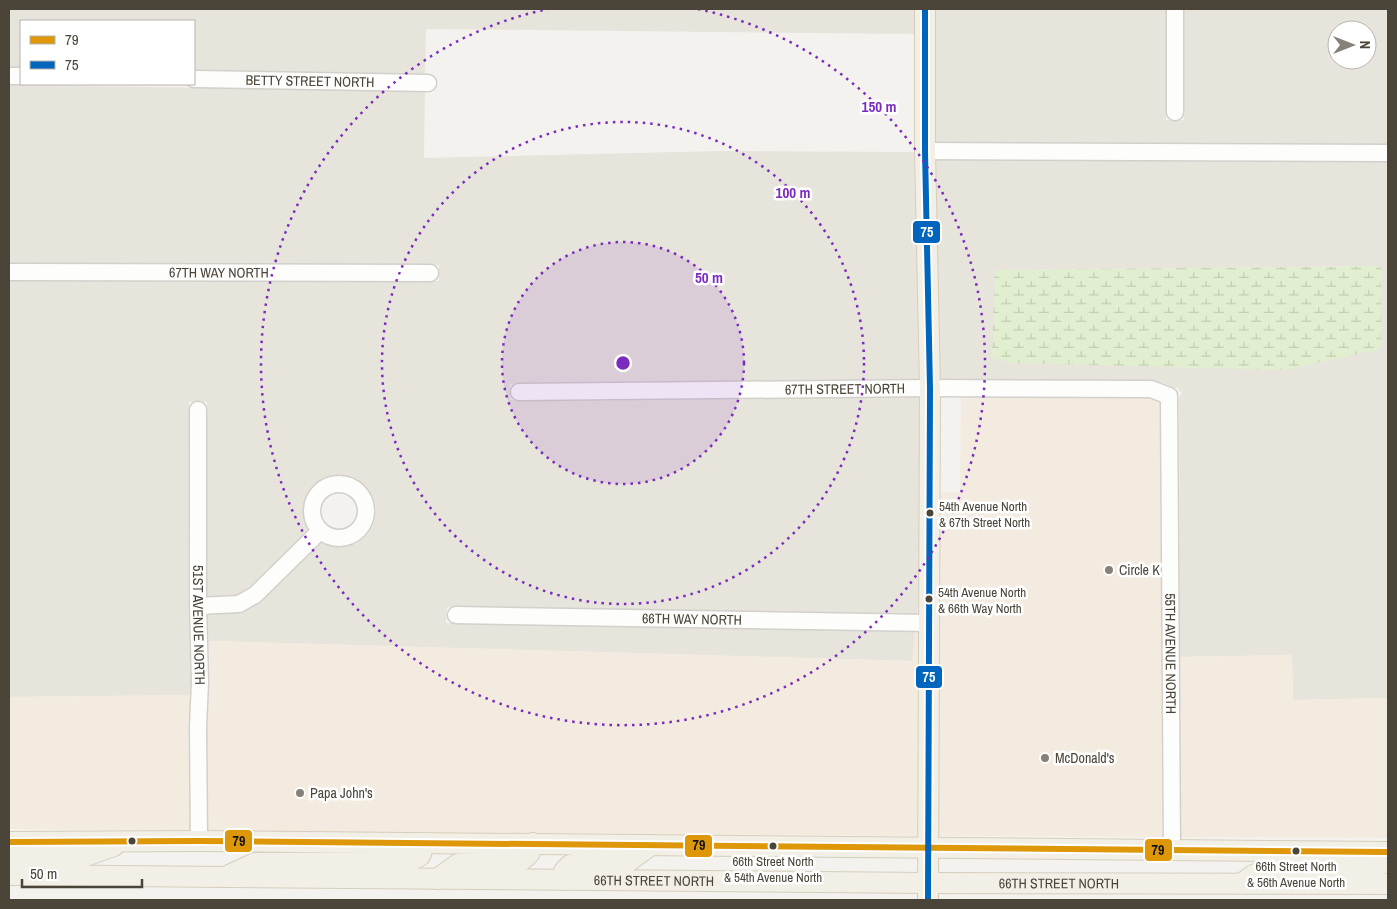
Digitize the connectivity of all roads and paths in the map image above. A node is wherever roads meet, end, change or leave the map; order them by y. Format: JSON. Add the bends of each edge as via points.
{"nodes":[{"id":1,"x":925,"y":9,"type":"edge"},
{"id":2,"x":1175,"y":9,"type":"edge"},
{"id":3,"x":195,"y":79,"type":"edge"},
{"id":4,"x":428,"y":83,"type":"dead end"},
{"id":5,"x":1175,"y":112,"type":"dead end"},
{"id":6,"x":925,"y":151,"type":"junction"},
{"id":7,"x":1388,"y":154,"type":"edge"},
{"id":8,"x":9,"y":272,"type":"edge"},
{"id":9,"x":430,"y":273,"type":"dead end"},
{"id":10,"x":930,"y":388,"type":"junction"},
{"id":11,"x":519,"y":392,"type":"dead end"},
{"id":12,"x":1170,"y":396,"type":"joint"},
{"id":13,"x":198,"y":410,"type":"dead end"},
{"id":14,"x":320,"y":531,"type":"dead end"},
{"id":15,"x":198,"y":606,"type":"junction"},
{"id":16,"x":456,"y":615,"type":"dead end"},
{"id":17,"x":929,"y":623,"type":"junction"},
{"id":18,"x":128,"y":841,"type":"junction"},
{"id":19,"x":199,"y":841,"type":"junction"},
{"id":20,"x":9,"y":842,"type":"edge"},
{"id":21,"x":425,"y":842,"type":"junction"},
{"id":22,"x":533,"y":844,"type":"junction"},
{"id":23,"x":651,"y":845,"type":"junction"},
{"id":24,"x":928,"y":847,"type":"junction"},
{"id":25,"x":1172,"y":850,"type":"junction"},
{"id":26,"x":1388,"y":852,"type":"edge"},
{"id":27,"x":9,"y":859,"type":"edge"},
{"id":28,"x":1388,"y":863,"type":"edge"},
{"id":29,"x":9,"y":875,"type":"edge"},
{"id":30,"x":225,"y":878,"type":"junction"},
{"id":31,"x":437,"y":879,"type":"junction"},
{"id":32,"x":564,"y":880,"type":"junction"},
{"id":33,"x":1241,"y":884,"type":"junction"},
{"id":34,"x":1388,"y":884,"type":"edge"},
{"id":35,"x":928,"y":892,"type":"edge"}],
"edges":[{"from":1,"to":6,"type":"main road"},
{"from":2,"to":5,"type":"street"},
{"from":3,"to":4,"type":"street","name":"BETTY STREET NORTH"},
{"from":6,"to":7,"type":"street"},
{"from":6,"to":10,"type":"main road"},
{"from":8,"to":9,"type":"street","name":"67TH WAY NORTH"},
{"from":10,"to":11,"type":"street","name":"67TH STREET NORTH"},
{"from":10,"to":12,"type":"street","name":"67TH STREET NORTH","via":[[1151,389]]},
{"from":10,"to":17,"type":"main road"},
{"from":12,"to":25,"type":"street","name":"55TH AVENUE NORTH"},
{"from":13,"to":15,"type":"street","name":"51ST AVENUE NORTH"},
{"from":14,"to":15,"type":"street","via":[[255,595],[239,604]]},
{"from":15,"to":19,"type":"street","name":"51ST AVENUE NORTH"},
{"from":16,"to":17,"type":"street","name":"66TH WAY NORTH"},
{"from":17,"to":24,"type":"main road"},
{"from":18,"to":19,"type":"main road"},
{"from":18,"to":20,"type":"main road"},
{"from":18,"to":27,"type":"main road","via":[[80,858]]},
{"from":19,"to":21,"type":"main road"},
{"from":21,"to":22,"type":"main road"},
{"from":21,"to":30,"type":"main road","via":[[420,856],[408,862],[255,863]]},
{"from":22,"to":23,"type":"main road"},
{"from":22,"to":31,"type":"main road","via":[[521,861],[458,864]]},
{"from":23,"to":24,"type":"main road"},
{"from":23,"to":32,"type":"main road","via":[[628,862],[570,865],[564,870]]},
{"from":24,"to":25,"type":"main road"},
{"from":24,"to":35,"type":"main road"},
{"from":25,"to":26,"type":"main road"},
{"from":28,"to":33,"type":"main road","via":[[1358,867],[1275,868],[1253,875]]},
{"from":29,"to":30,"type":"main road","name":"66TH STREET NORTH"},
{"from":30,"to":31,"type":"main road","name":"66TH STREET NORTH"},
{"from":31,"to":32,"type":"main road","name":"66TH STREET NORTH"},
{"from":32,"to":35,"type":"main road","name":"66TH STREET NORTH"},
{"from":33,"to":34,"type":"main road","name":"66TH STREET NORTH"},
{"from":33,"to":35,"type":"main road","name":"66TH STREET NORTH"}]}
